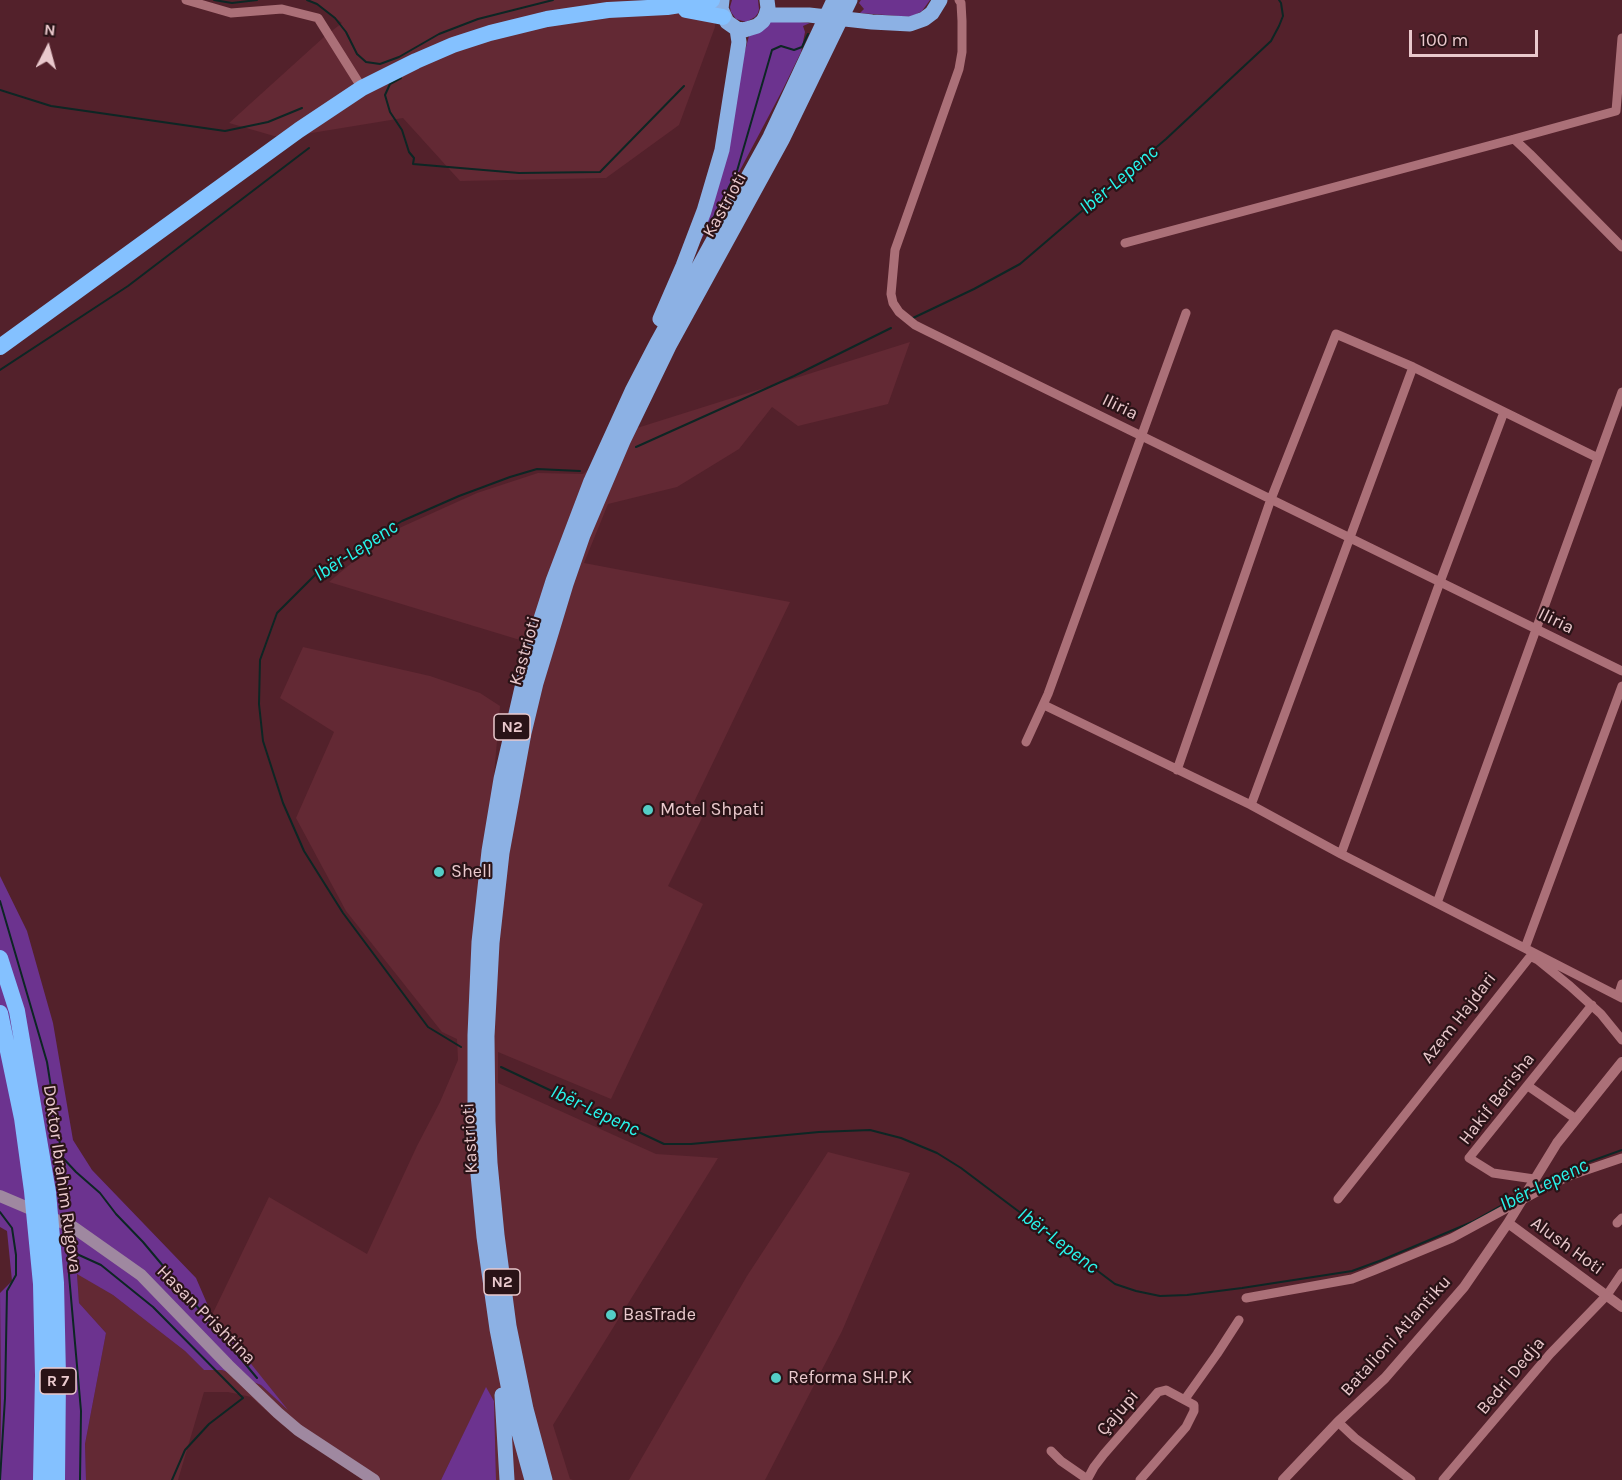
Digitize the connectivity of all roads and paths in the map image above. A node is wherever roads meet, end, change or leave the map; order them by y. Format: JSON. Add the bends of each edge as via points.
{"nodes":[{"id":1,"x":186,"y":0,"type":"edge"},
{"id":2,"x":711,"y":0,"type":"edge"},
{"id":3,"x":940,"y":0,"type":"edge"},
{"id":4,"x":959,"y":0,"type":"edge"},
{"id":5,"x":842,"y":2,"type":"edge"},
{"id":6,"x":767,"y":5,"type":"edge"},
{"id":7,"x":667,"y":7,"type":"junction"},
{"id":8,"x":723,"y":8,"type":"edge"},
{"id":9,"x":737,"y":29,"type":"junction"},
{"id":10,"x":826,"y":36,"type":"junction"},
{"id":11,"x":1622,"y":38,"type":"edge"},
{"id":12,"x":362,"y":88,"type":"junction"},
{"id":13,"x":1514,"y":140,"type":"junction"},
{"id":14,"x":1125,"y":243,"type":"dead end"},
{"id":15,"x":1622,"y":247,"type":"edge"},
{"id":16,"x":1186,"y":313,"type":"dead end"},
{"id":17,"x":0,"y":347,"type":"edge"},
{"id":18,"x":1413,"y":367,"type":"junction"},
{"id":19,"x":632,"y":391,"type":"junction"},
{"id":20,"x":1622,"y":392,"type":"edge"},
{"id":21,"x":1504,"y":412,"type":"junction"},
{"id":22,"x":1142,"y":436,"type":"junction"},
{"id":23,"x":1598,"y":458,"type":"junction"},
{"id":24,"x":1271,"y":499,"type":"junction"},
{"id":25,"x":1349,"y":537,"type":"junction"},
{"id":26,"x":1440,"y":582,"type":"junction"},
{"id":27,"x":1535,"y":629,"type":"junction"},
{"id":28,"x":1622,"y":671,"type":"edge"},
{"id":29,"x":1622,"y":686,"type":"edge"},
{"id":30,"x":1044,"y":705,"type":"junction"},
{"id":31,"x":1026,"y":742,"type":"dead end"},
{"id":32,"x":1177,"y":770,"type":"junction"},
{"id":33,"x":1251,"y":805,"type":"junction"},
{"id":34,"x":1341,"y":854,"type":"junction"},
{"id":35,"x":1437,"y":903,"type":"junction"},
{"id":36,"x":1525,"y":948,"type":"junction"},
{"id":37,"x":0,"y":958,"type":"edge"},
{"id":38,"x":1622,"y":984,"type":"edge"},
{"id":39,"x":1620,"y":997,"type":"edge"},
{"id":40,"x":1592,"y":1005,"type":"junction"},
{"id":41,"x":0,"y":1013,"type":"edge"},
{"id":42,"x":1622,"y":1040,"type":"edge"},
{"id":43,"x":1622,"y":1062,"type":"edge"},
{"id":44,"x":1528,"y":1086,"type":"junction"},
{"id":45,"x":1576,"y":1119,"type":"junction"},
{"id":46,"x":1622,"y":1158,"type":"edge"},
{"id":47,"x":1534,"y":1179,"type":"junction"},
{"id":48,"x":40,"y":1192,"type":"junction"},
{"id":49,"x":0,"y":1196,"type":"edge"},
{"id":50,"x":1338,"y":1199,"type":"dead end"},
{"id":51,"x":1521,"y":1200,"type":"junction"},
{"id":52,"x":1508,"y":1223,"type":"junction"},
{"id":53,"x":1622,"y":1273,"type":"edge"},
{"id":54,"x":49,"y":1283,"type":"junction"},
{"id":55,"x":1606,"y":1295,"type":"junction"},
{"id":56,"x":1246,"y":1298,"type":"dead end"},
{"id":57,"x":1622,"y":1307,"type":"edge"},
{"id":58,"x":1239,"y":1320,"type":"dead end"},
{"id":59,"x":497,"y":1329,"type":"junction"},
{"id":60,"x":1195,"y":1386,"type":"junction"},
{"id":61,"x":1185,"y":1399,"type":"junction"},
{"id":62,"x":1194,"y":1406,"type":"junction"},
{"id":63,"x":1338,"y":1422,"type":"junction"},
{"id":64,"x":1051,"y":1451,"type":"dead end"},
{"id":65,"x":41,"y":1480,"type":"edge"},
{"id":66,"x":57,"y":1480,"type":"edge"},
{"id":67,"x":374,"y":1480,"type":"edge"},
{"id":68,"x":507,"y":1480,"type":"edge"},
{"id":69,"x":532,"y":1480,"type":"edge"},
{"id":70,"x":545,"y":1480,"type":"edge"},
{"id":71,"x":1087,"y":1480,"type":"edge"},
{"id":72,"x":1140,"y":1480,"type":"edge"},
{"id":73,"x":1283,"y":1480,"type":"edge"},
{"id":74,"x":1411,"y":1480,"type":"edge"},
{"id":75,"x":1443,"y":1480,"type":"edge"}],
"edges":[{"from":1,"to":12,"type":"street","via":[[231,13],[282,9],[318,18]]},
{"from":2,"to":7,"type":"highway"},
{"from":3,"to":6,"type":"highway","via":[[932,13],[910,24],[809,15]]},
{"from":4,"to":22,"type":"street","name":"Iliria","via":[[959,69],[900,236],[893,262],[893,303],[904,317],[921,328]]},
{"from":5,"to":10,"type":"highway","name":"Kastrioti","number":"N2"},
{"from":6,"to":9,"type":"highway","via":[[758,26]]},
{"from":7,"to":8,"type":"highway","via":[[707,13]]},
{"from":7,"to":12,"type":"highway","via":[[574,14],[521,25],[453,45]]},
{"from":8,"to":9,"type":"highway","via":[[731,26]]},
{"from":9,"to":19,"type":"highway","via":[[739,42],[727,125],[704,212]]},
{"from":10,"to":19,"type":"highway","name":"Kastrioti","number":"N2"},
{"from":10,"to":70,"type":"highway","name":"Kastrioti","number":"N2","via":[[782,140],[669,346],[603,485],[551,632],[514,782],[492,943],[488,1121],[509,1326]]},
{"from":11,"to":13,"type":"street","via":[[1616,111]]},
{"from":12,"to":17,"type":"highway"},
{"from":13,"to":14,"type":"street"},
{"from":13,"to":15,"type":"street"},
{"from":16,"to":22,"type":"street"},
{"from":18,"to":21,"type":"street"},
{"from":18,"to":24,"type":"street","via":[[1336,334]]},
{"from":18,"to":25,"type":"street"},
{"from":19,"to":59,"type":"highway","name":"Kastrioti","number":"N2","via":[[591,481],[541,618],[511,731],[489,851],[479,942],[474,1079],[477,1164]]},
{"from":20,"to":23,"type":"street"},
{"from":21,"to":23,"type":"street"},
{"from":21,"to":26,"type":"street"},
{"from":22,"to":24,"type":"street","name":"Iliria"},
{"from":22,"to":30,"type":"street"},
{"from":23,"to":27,"type":"street"},
{"from":24,"to":25,"type":"street","name":"Iliria"},
{"from":24,"to":32,"type":"street"},
{"from":25,"to":26,"type":"street","name":"Iliria"},
{"from":25,"to":33,"type":"street"},
{"from":26,"to":27,"type":"street","name":"Iliria"},
{"from":26,"to":34,"type":"street"},
{"from":27,"to":28,"type":"street","name":"Iliria"},
{"from":27,"to":35,"type":"street"},
{"from":29,"to":36,"type":"street"},
{"from":30,"to":31,"type":"street"},
{"from":30,"to":32,"type":"street"},
{"from":32,"to":33,"type":"street"},
{"from":33,"to":34,"type":"street"},
{"from":34,"to":35,"type":"street"},
{"from":35,"to":36,"type":"street"},
{"from":36,"to":39,"type":"street"},
{"from":37,"to":48,"type":"highway","name":"Doktor Ibrahim Rugova","number":"R 7","via":[[17,1011]]},
{"from":38,"to":39,"type":"street"},
{"from":40,"to":42,"type":"street","name":"Azem Hajdari"},
{"from":40,"to":44,"type":"street","name":"Hakif Berisha"},
{"from":40,"to":50,"type":"street","name":"Azem Hajdari","via":[[1538,960],[1526,959]]},
{"from":41,"to":48,"type":"highway","name":"Doktor Ibrahim Rugova","number":"R 7"},
{"from":43,"to":45,"type":"street","name":"Batalioni Atlantiku"},
{"from":44,"to":45,"type":"street"},
{"from":44,"to":47,"type":"street","name":"Hakif Berisha","via":[[1469,1158],[1493,1173]]},
{"from":45,"to":47,"type":"street","name":"Batalioni Atlantiku"},
{"from":46,"to":51,"type":"street","via":[[1572,1175]]},
{"from":47,"to":51,"type":"street","name":"Batalioni Atlantiku"},
{"from":48,"to":54,"type":"highway","name":"Doktor Ibrahim Rugova","number":"R 7"},
{"from":49,"to":67,"type":"main road","name":"Hasan Prishtina","via":[[73,1227],[141,1275],[278,1413]]},
{"from":51,"to":52,"type":"street","name":"Batalioni Atlantiku"},
{"from":51,"to":56,"type":"street","name":"Batalioni Atlantiku","via":[[1452,1238],[1352,1279]]},
{"from":52,"to":55,"type":"street","name":"Alush Hoti"},
{"from":52,"to":63,"type":"street","name":"Batalioni Atlantiku","via":[[1464,1287],[1385,1378]]},
{"from":53,"to":55,"type":"street","name":"Alush Hoti"},
{"from":54,"to":65,"type":"highway","name":"Doktor Ibrahim Rugova","number":"R 7"},
{"from":54,"to":66,"type":"highway","name":"Doktor Ibrahim Rugova","number":"R 7","via":[[58,1377]]},
{"from":55,"to":57,"type":"street","name":"Alush Hoti"},
{"from":55,"to":75,"type":"street","name":"Bedri Dedja","via":[[1550,1354]]},
{"from":58,"to":60,"type":"street"},
{"from":59,"to":68,"type":"highway"},
{"from":59,"to":69,"type":"highway","name":"Kastrioti","number":"N2"},
{"from":60,"to":61,"type":"street"},
{"from":60,"to":62,"type":"street"},
{"from":61,"to":62,"type":"street","name":"Çajupi"},
{"from":61,"to":71,"type":"street","name":"Çajupi","via":[[1166,1390],[1158,1392],[1104,1454]]},
{"from":62,"to":72,"type":"street","via":[[1186,1427]]},
{"from":63,"to":73,"type":"street","name":"Batalioni Atlantiku"},
{"from":63,"to":74,"type":"street"},
{"from":64,"to":71,"type":"street"}]}
